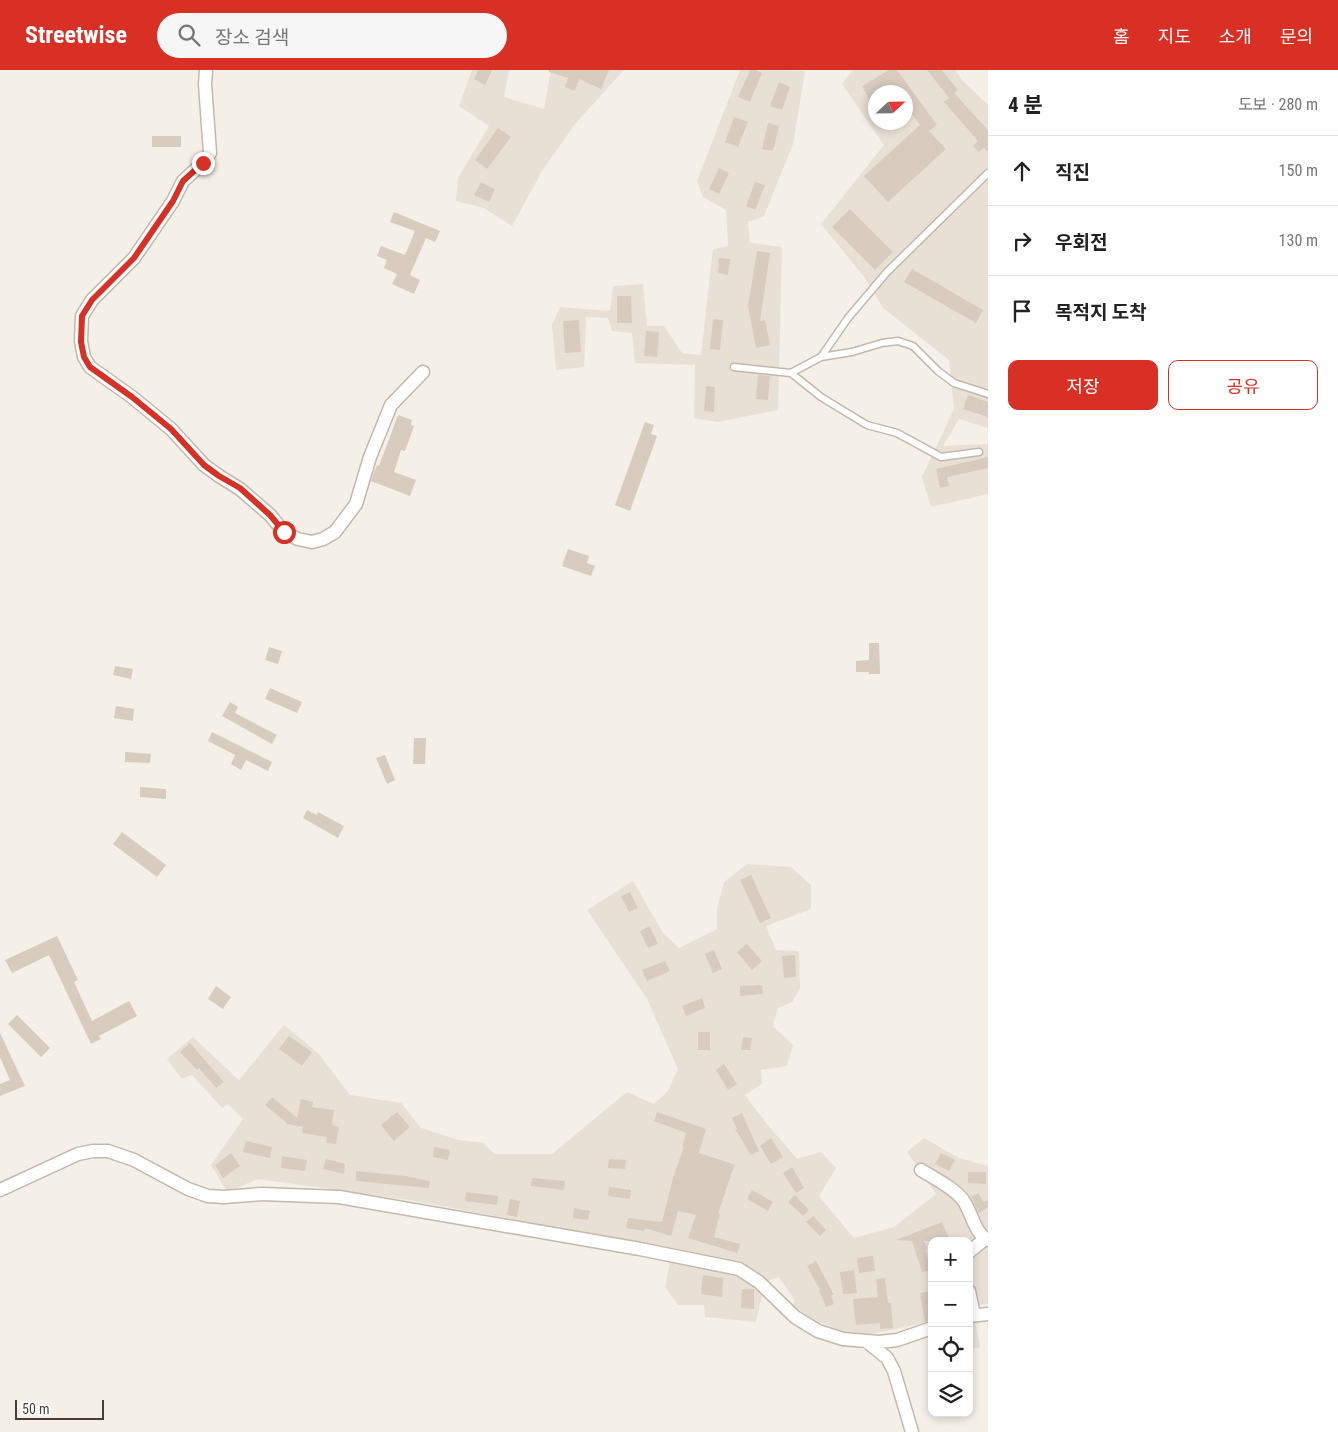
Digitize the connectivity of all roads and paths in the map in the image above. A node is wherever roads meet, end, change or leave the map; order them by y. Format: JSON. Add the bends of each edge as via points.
{"nodes":[{"id":1,"x":206,"y":70,"type":"edge"},
{"id":2,"x":988,"y":173,"type":"edge"},
{"id":3,"x":821,"y":357,"type":"junction"},
{"id":4,"x":734,"y":367,"type":"dead end"},
{"id":5,"x":423,"y":372,"type":"dead end"},
{"id":6,"x":791,"y":373,"type":"junction"},
{"id":7,"x":988,"y":394,"type":"edge"},
{"id":8,"x":979,"y":452,"type":"dead end"},
{"id":9,"x":921,"y":1170,"type":"dead end"},
{"id":10,"x":0,"y":1190,"type":"edge"},
{"id":11,"x":986,"y":1239,"type":"edge"},
{"id":12,"x":973,"y":1249,"type":"edge"},
{"id":13,"x":988,"y":1314,"type":"edge"},
{"id":14,"x":973,"y":1315,"type":"edge"},
{"id":15,"x":928,"y":1329,"type":"edge"},
{"id":16,"x":866,"y":1341,"type":"junction"},
{"id":17,"x":892,"y":1341,"type":"junction"},
{"id":18,"x":890,"y":1362,"type":"junction"},
{"id":19,"x":912,"y":1432,"type":"edge"}],
"edges":[{"from":1,"to":5,"type":"street","via":[[210,153],[183,181],[134,258],[92,300],[82,316],[81,342],[90,367],[171,429],[204,465],[240,488],[284,532],[312,542],[335,532],[356,504],[391,405]]},
{"from":2,"to":3,"type":"lane","via":[[888,272],[848,318]]},
{"from":3,"to":6,"type":"lane"},
{"from":3,"to":7,"type":"lane","via":[[898,341],[913,346],[954,383]]},
{"from":4,"to":6,"type":"lane"},
{"from":6,"to":8,"type":"lane","via":[[821,397],[866,425],[897,434],[941,456]]},
{"from":9,"to":11,"type":"street","via":[[957,1194]]},
{"from":10,"to":16,"type":"street","via":[[78,1154],[108,1151],[208,1196],[339,1197],[739,1269],[760,1282],[795,1317],[818,1331],[843,1339]]},
{"from":11,"to":12,"type":"street"},
{"from":13,"to":14,"type":"street"},
{"from":15,"to":17,"type":"street"},
{"from":16,"to":17,"type":"street"},
{"from":16,"to":18,"type":"street"},
{"from":17,"to":18,"type":"street"},
{"from":18,"to":19,"type":"street"}]}
